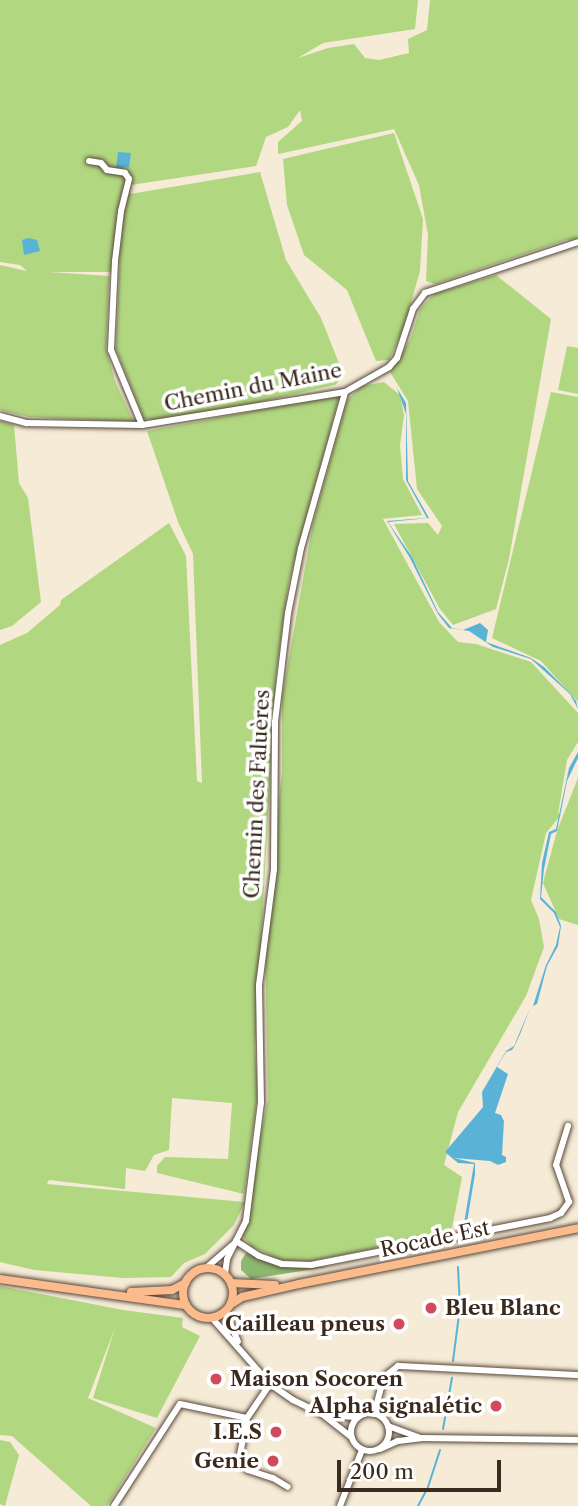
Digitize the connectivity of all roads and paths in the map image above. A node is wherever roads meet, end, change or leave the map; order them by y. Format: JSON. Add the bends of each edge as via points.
{"nodes":[{"id":1,"x":89,"y":162,"type":"dead end"},
{"id":2,"x":578,"y":242,"type":"edge"},
{"id":3,"x":345,"y":391,"type":"junction"},
{"id":4,"x":0,"y":415,"type":"edge"},
{"id":5,"x":142,"y":425,"type":"junction"},
{"id":6,"x":568,"y":1126,"type":"dead end"},
{"id":7,"x":578,"y":1228,"type":"edge"},
{"id":8,"x":235,"y":1243,"type":"junction"},
{"id":9,"x":206,"y":1268,"type":"junction"},
{"id":10,"x":225,"y":1274,"type":"junction"},
{"id":11,"x":0,"y":1279,"type":"edge"},
{"id":12,"x":184,"y":1283,"type":"junction"},
{"id":13,"x":231,"y":1283,"type":"junction"},
{"id":14,"x":299,"y":1284,"type":"junction"},
{"id":15,"x":79,"y":1293,"type":"junction"},
{"id":16,"x":186,"y":1305,"type":"junction"},
{"id":17,"x":228,"y":1308,"type":"junction"},
{"id":18,"x":212,"y":1318,"type":"junction"},
{"id":19,"x":242,"y":1349,"type":"junction"},
{"id":20,"x":578,"y":1375,"type":"edge"},
{"id":21,"x":270,"y":1384,"type":"junction"},
{"id":22,"x":374,"y":1413,"type":"junction"},
{"id":23,"x":322,"y":1414,"type":"junction"},
{"id":24,"x":359,"y":1417,"type":"junction"},
{"id":25,"x":247,"y":1418,"type":"junction"},
{"id":26,"x":388,"y":1426,"type":"junction"},
{"id":27,"x":351,"y":1437,"type":"junction"},
{"id":28,"x":424,"y":1438,"type":"junction"},
{"id":29,"x":578,"y":1440,"type":"edge"},
{"id":30,"x":380,"y":1449,"type":"junction"},
{"id":31,"x":362,"y":1450,"type":"junction"},
{"id":32,"x":288,"y":1488,"type":"dead end"},
{"id":33,"x":114,"y":1506,"type":"edge"},
{"id":34,"x":340,"y":1506,"type":"edge"}],
"edges":[{"from":1,"to":5,"type":"street","via":[[125,173],[129,179],[115,261],[111,350]]},
{"from":2,"to":3,"type":"street","name":"Chemin du Maine","via":[[425,293],[413,309],[397,358]]},
{"from":3,"to":5,"type":"street","name":"Chemin du Maine"},
{"from":3,"to":8,"type":"street","name":"Chemin des Faluères","via":[[296,568],[277,695],[276,843],[258,1015],[261,1103],[246,1221]]},
{"from":4,"to":5,"type":"street","name":"Chemin du Maine","via":[[27,423]]},
{"from":6,"to":8,"type":"street","via":[[556,1165],[569,1202],[550,1218],[311,1265],[282,1264]]},
{"from":7,"to":14,"type":"main road","name":"Rocade Est"},
{"from":8,"to":9,"type":"street","name":"Chemin des Faluères"},
{"from":8,"to":10,"type":"street","name":"Chemin des Faluères"},
{"from":9,"to":10,"type":"main road"},
{"from":9,"to":12,"type":"main road"},
{"from":10,"to":13,"type":"main road"},
{"from":11,"to":15,"type":"main road"},
{"from":12,"to":15,"type":"main road","via":[[152,1292]]},
{"from":12,"to":16,"type":"main road"},
{"from":13,"to":14,"type":"main road","name":"Rocade Est"},
{"from":13,"to":17,"type":"main road"},
{"from":14,"to":17,"type":"main road","name":"Rocade Est","via":[[242,1297]]},
{"from":15,"to":16,"type":"main road"},
{"from":16,"to":18,"type":"main road","via":[[197,1316]]},
{"from":17,"to":18,"type":"main road"},
{"from":17,"to":19,"type":"street"},
{"from":18,"to":19,"type":"street"},
{"from":19,"to":21,"type":"street"},
{"from":20,"to":22,"type":"street","via":[[398,1366],[384,1377]]},
{"from":21,"to":23,"type":"street"},
{"from":21,"to":25,"type":"street"},
{"from":22,"to":24,"type":"street"},
{"from":22,"to":26,"type":"street"},
{"from":23,"to":24,"type":"street"},
{"from":23,"to":27,"type":"street"},
{"from":24,"to":27,"type":"street"},
{"from":25,"to":32,"type":"street","via":[[239,1460],[248,1471]]},
{"from":25,"to":33,"type":"street","via":[[180,1404]]},
{"from":26,"to":28,"type":"street"},
{"from":26,"to":30,"type":"street","via":[[388,1439]]},
{"from":27,"to":31,"type":"street"},
{"from":28,"to":29,"type":"street"},
{"from":28,"to":30,"type":"street"},
{"from":30,"to":31,"type":"street"},
{"from":31,"to":34,"type":"street"}]}
